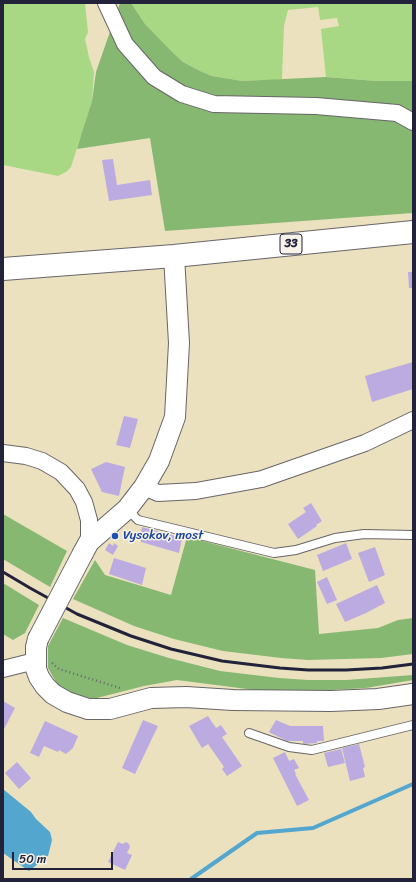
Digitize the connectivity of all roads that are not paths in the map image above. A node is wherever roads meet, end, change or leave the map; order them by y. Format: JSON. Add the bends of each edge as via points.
{"nodes":[{"id":1,"x":106,"y":3,"type":"edge"},
{"id":2,"x":413,"y":122,"type":"edge"},
{"id":3,"x":413,"y":232,"type":"edge"},
{"id":4,"x":174,"y":256,"type":"junction"},
{"id":5,"x":3,"y":269,"type":"edge"},
{"id":6,"x":413,"y":420,"type":"edge"},
{"id":7,"x":3,"y":453,"type":"edge"},
{"id":8,"x":144,"y":486,"type":"junction"},
{"id":9,"x":127,"y":509,"type":"junction"},
{"id":10,"x":413,"y":535,"type":"edge"},
{"id":11,"x":86,"y":548,"type":"junction"},
{"id":12,"x":36,"y":649,"type":"junction"},
{"id":13,"x":3,"y":669,"type":"edge"},
{"id":14,"x":413,"y":694,"type":"edge"},
{"id":15,"x":413,"y":725,"type":"edge"},
{"id":16,"x":249,"y":733,"type":"dead end"}],
"edges":[{"from":1,"to":2,"type":"street","via":[[125,44],[154,77],[182,94],[214,104],[316,106],[397,113]]},
{"from":3,"to":4,"type":"main road","number":"33"},
{"from":4,"to":5,"type":"main road","number":"33"},
{"from":4,"to":8,"type":"street","via":[[179,343],[175,417],[159,461]]},
{"from":6,"to":8,"type":"street","via":[[365,443],[262,479],[196,491],[158,493]]},
{"from":7,"to":11,"type":"street","via":[[42,461],[61,472],[77,489],[89,520]]},
{"from":8,"to":9,"type":"street"},
{"from":9,"to":10,"type":"lane","via":[[138,520],[274,553],[296,550],[334,538],[364,534]]},
{"from":9,"to":11,"type":"street"},
{"from":11,"to":12,"type":"street","bridge":true},
{"from":12,"to":13,"type":"street"},
{"from":12,"to":14,"type":"street","via":[[36,669],[45,686],[53,694],[88,709],[110,709],[151,698],[186,696],[233,700],[331,701],[378,699]]},
{"from":15,"to":16,"type":"lane","via":[[312,750],[289,747]]}]}
